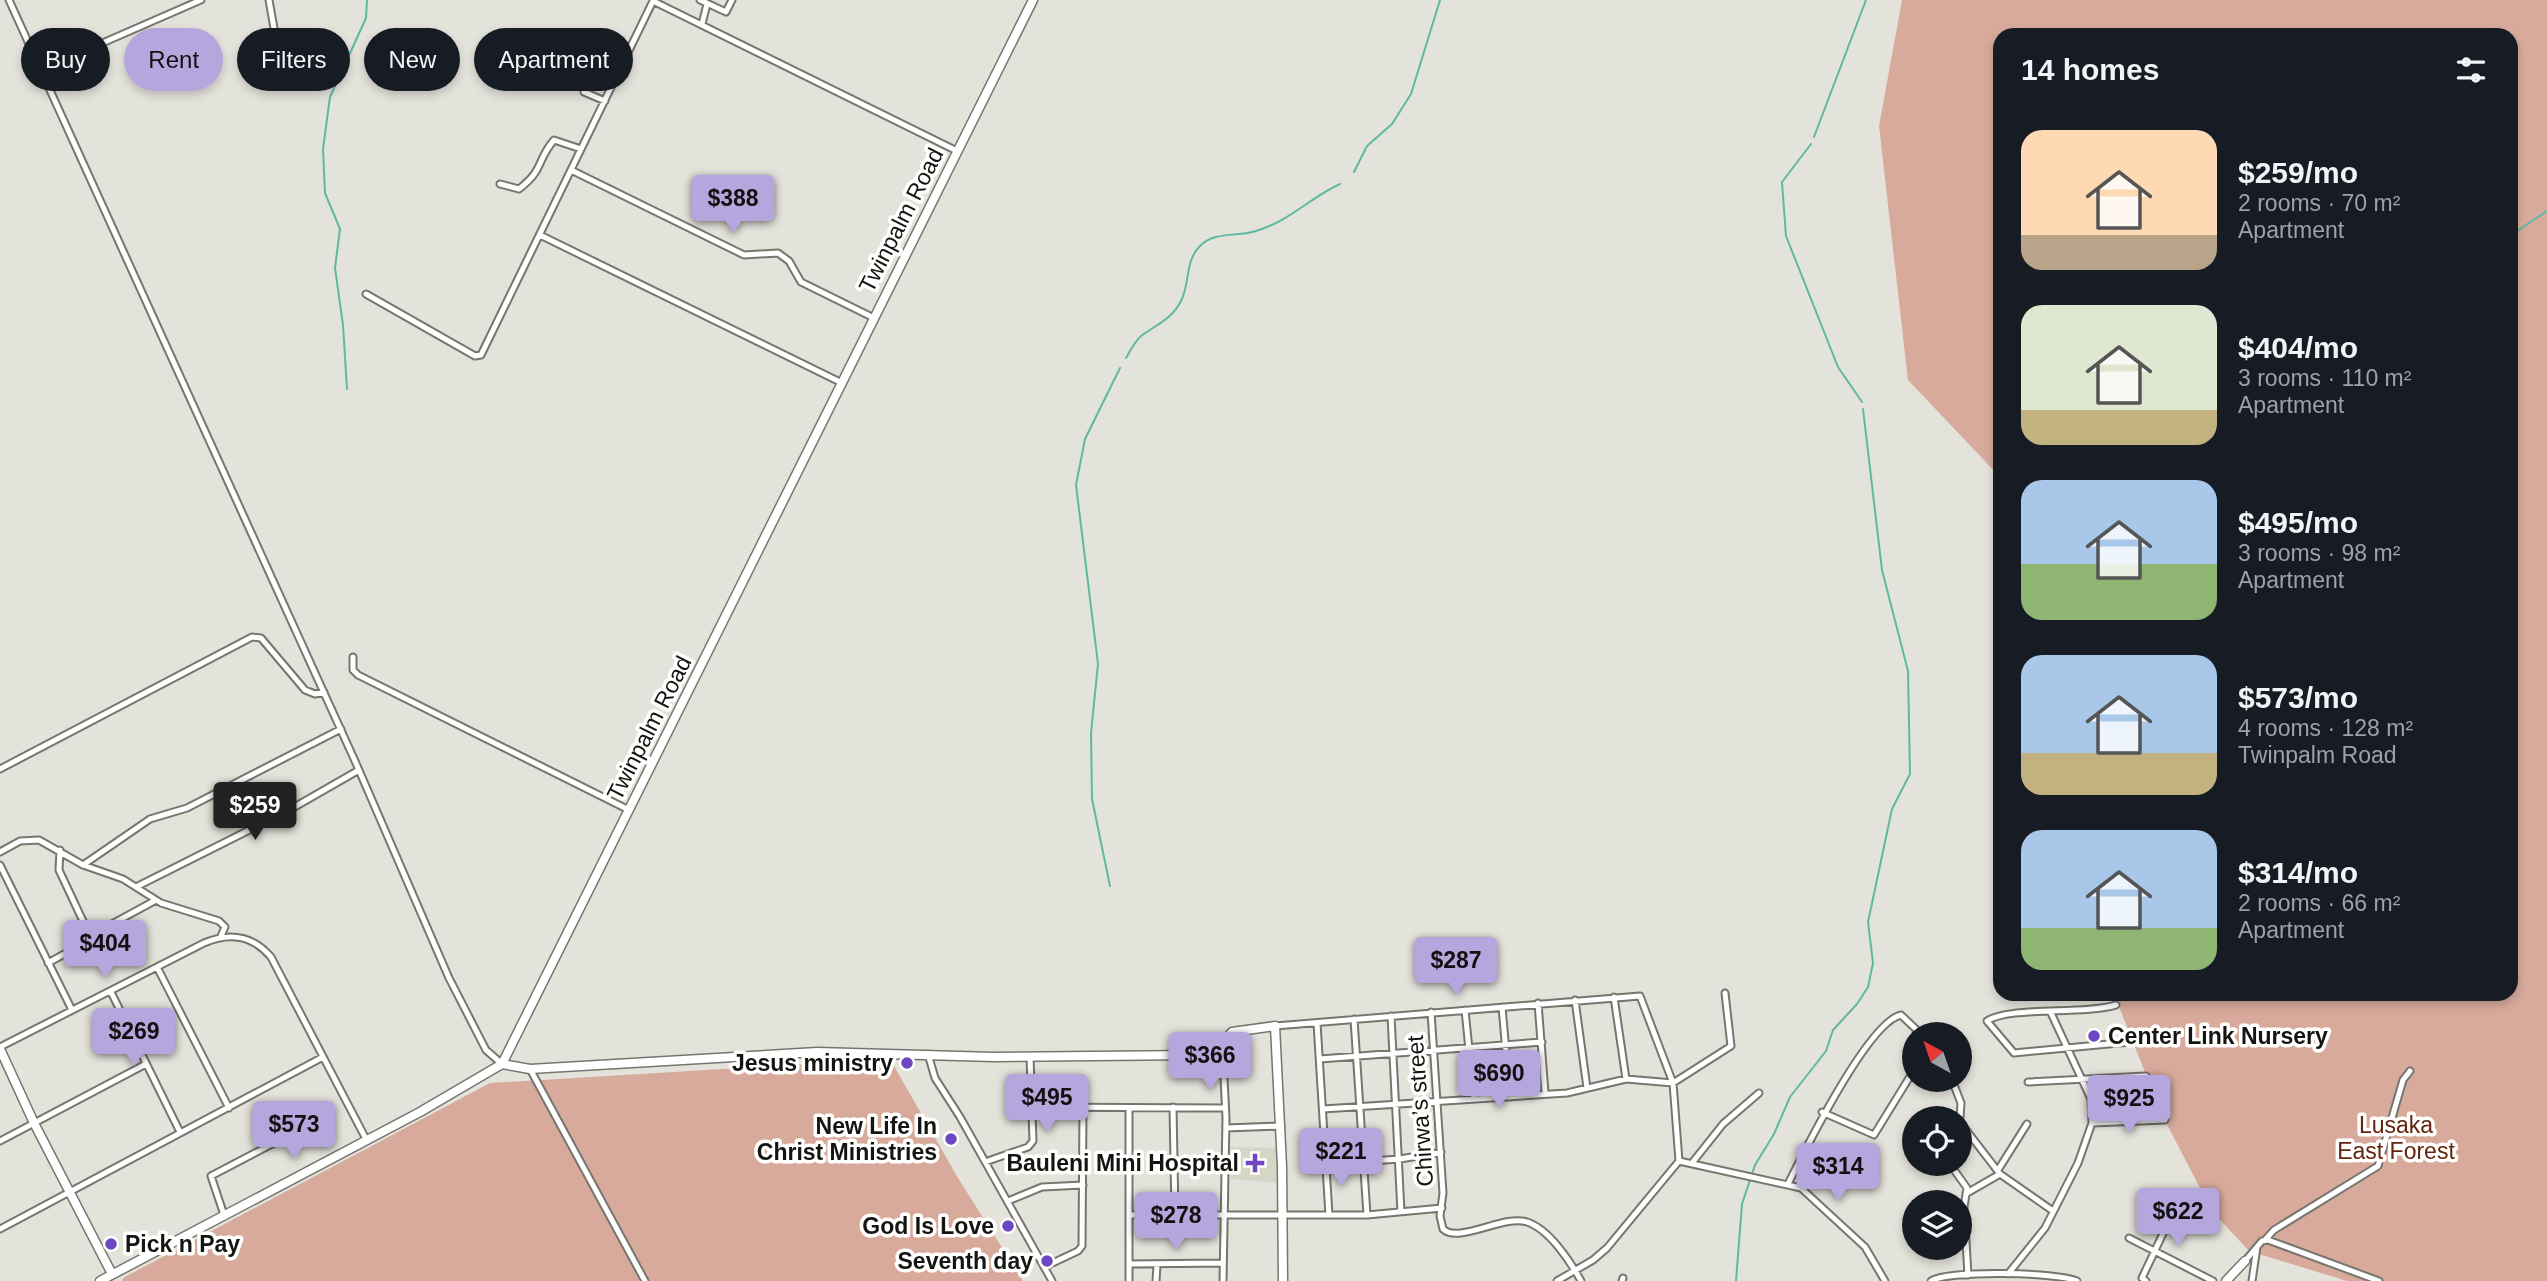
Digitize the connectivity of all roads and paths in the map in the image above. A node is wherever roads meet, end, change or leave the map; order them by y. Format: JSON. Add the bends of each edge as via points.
{"nodes":[{"id":1,"x":9,"y":0,"type":"edge"},
{"id":2,"x":201,"y":0,"type":"edge"},
{"id":3,"x":269,"y":0,"type":"edge"},
{"id":4,"x":653,"y":0,"type":"edge"},
{"id":5,"x":700,"y":0,"type":"edge"},
{"id":6,"x":732,"y":0,"type":"edge"},
{"id":7,"x":1032,"y":0,"type":"edge"},
{"id":8,"x":707,"y":4,"type":"junction"},
{"id":9,"x":702,"y":24,"type":"junction"},
{"id":10,"x":22,"y":28,"type":"edge"},
{"id":11,"x":274,"y":28,"type":"edge"},
{"id":12,"x":110,"y":40,"type":"edge"},
{"id":13,"x":51,"y":91,"type":"edge"},
{"id":14,"x":584,"y":92,"type":"dead end"},
{"id":15,"x":605,"y":101,"type":"junction"},
{"id":16,"x":581,"y":149,"type":"junction"},
{"id":17,"x":957,"y":151,"type":"junction"},
{"id":18,"x":571,"y":170,"type":"junction"},
{"id":19,"x":500,"y":184,"type":"dead end"},
{"id":20,"x":540,"y":235,"type":"junction"},
{"id":21,"x":366,"y":294,"type":"dead end"},
{"id":22,"x":874,"y":318,"type":"junction"},
{"id":23,"x":842,"y":383,"type":"junction"},
{"id":24,"x":353,"y":657,"type":"dead end"},
{"id":25,"x":324,"y":692,"type":"junction"},
{"id":26,"x":341,"y":729,"type":"junction"},
{"id":27,"x":0,"y":769,"type":"edge"},
{"id":28,"x":359,"y":770,"type":"junction"},
{"id":29,"x":629,"y":810,"type":"junction"},
{"id":30,"x":60,"y":850,"type":"junction"},
{"id":31,"x":0,"y":852,"type":"edge"},
{"id":32,"x":0,"y":865,"type":"edge"},
{"id":33,"x":83,"y":865,"type":"junction"},
{"id":34,"x":136,"y":887,"type":"junction"},
{"id":35,"x":156,"y":900,"type":"junction"},
{"id":36,"x":90,"y":936,"type":"junction"},
{"id":37,"x":221,"y":936,"type":"junction"},
{"id":38,"x":48,"y":963,"type":"junction"},
{"id":39,"x":157,"y":967,"type":"junction"},
{"id":40,"x":111,"y":992,"type":"junction"},
{"id":41,"x":1725,"y":993,"type":"dead end"},
{"id":42,"x":1614,"y":997,"type":"junction"},
{"id":43,"x":1575,"y":1000,"type":"junction"},
{"id":44,"x":1538,"y":1003,"type":"junction"},
{"id":45,"x":2116,"y":1005,"type":"dead end"},
{"id":46,"x":1502,"y":1007,"type":"junction"},
{"id":47,"x":72,"y":1010,"type":"junction"},
{"id":48,"x":1465,"y":1010,"type":"junction"},
{"id":49,"x":1431,"y":1012,"type":"junction"},
{"id":50,"x":2051,"y":1013,"type":"junction"},
{"id":51,"x":1391,"y":1016,"type":"junction"},
{"id":52,"x":1354,"y":1019,"type":"junction"},
{"id":53,"x":1907,"y":1022,"type":"edge"},
{"id":54,"x":1317,"y":1023,"type":"junction"},
{"id":55,"x":1275,"y":1026,"type":"junction"},
{"id":56,"x":1542,"y":1042,"type":"junction"},
{"id":57,"x":2130,"y":1042,"type":"dead end"},
{"id":58,"x":1504,"y":1045,"type":"junction"},
{"id":59,"x":2067,"y":1046,"type":"junction"},
{"id":60,"x":1468,"y":1047,"type":"junction"},
{"id":61,"x":0,"y":1048,"type":"edge"},
{"id":62,"x":1219,"y":1049,"type":"junction"},
{"id":63,"x":1433,"y":1050,"type":"junction"},
{"id":64,"x":928,"y":1054,"type":"junction"},
{"id":65,"x":1394,"y":1055,"type":"junction"},
{"id":66,"x":323,"y":1057,"type":"junction"},
{"id":67,"x":1030,"y":1057,"type":"junction"},
{"id":68,"x":1356,"y":1058,"type":"junction"},
{"id":69,"x":1320,"y":1059,"type":"junction"},
{"id":70,"x":146,"y":1064,"type":"junction"},
{"id":71,"x":502,"y":1064,"type":"junction"},
{"id":72,"x":530,"y":1069,"type":"junction"},
{"id":73,"x":2410,"y":1071,"type":"dead end"},
{"id":74,"x":2146,"y":1076,"type":"dead end"},
{"id":75,"x":2081,"y":1077,"type":"junction"},
{"id":76,"x":1626,"y":1079,"type":"junction"},
{"id":77,"x":2028,"y":1082,"type":"dead end"},
{"id":78,"x":1673,"y":1083,"type":"junction"},
{"id":79,"x":1587,"y":1088,"type":"junction"},
{"id":80,"x":1902,"y":1090,"type":"edge"},
{"id":81,"x":1545,"y":1093,"type":"junction"},
{"id":82,"x":1759,"y":1093,"type":"dead end"},
{"id":83,"x":1510,"y":1097,"type":"junction"},
{"id":84,"x":1474,"y":1099,"type":"junction"},
{"id":85,"x":1437,"y":1101,"type":"junction"},
{"id":86,"x":1396,"y":1105,"type":"junction"},
{"id":87,"x":1032,"y":1107,"type":"junction"},
{"id":88,"x":1083,"y":1107,"type":"junction"},
{"id":89,"x":1172,"y":1107,"type":"junction"},
{"id":90,"x":1359,"y":1107,"type":"junction"},
{"id":91,"x":229,"y":1108,"type":"junction"},
{"id":92,"x":1129,"y":1108,"type":"junction"},
{"id":93,"x":1224,"y":1108,"type":"junction"},
{"id":94,"x":1323,"y":1110,"type":"junction"},
{"id":95,"x":1822,"y":1112,"type":"junction"},
{"id":96,"x":2165,"y":1120,"type":"dead end"},
{"id":97,"x":34,"y":1123,"type":"junction"},
{"id":98,"x":2092,"y":1123,"type":"junction"},
{"id":99,"x":2027,"y":1124,"type":"dead end"},
{"id":100,"x":1281,"y":1126,"type":"junction"},
{"id":101,"x":1226,"y":1128,"type":"junction"},
{"id":102,"x":180,"y":1132,"type":"junction"},
{"id":103,"x":295,"y":1132,"type":"dead end"},
{"id":104,"x":1972,"y":1136,"type":"edge"},
{"id":105,"x":366,"y":1139,"type":"junction"},
{"id":106,"x":0,"y":1141,"type":"edge"},
{"id":107,"x":1441,"y":1153,"type":"junction"},
{"id":108,"x":1400,"y":1159,"type":"junction"},
{"id":109,"x":1364,"y":1161,"type":"junction"},
{"id":110,"x":1679,"y":1161,"type":"junction"},
{"id":111,"x":985,"y":1162,"type":"junction"},
{"id":112,"x":1692,"y":1163,"type":"junction"},
{"id":113,"x":1326,"y":1164,"type":"junction"},
{"id":114,"x":1999,"y":1172,"type":"junction"},
{"id":115,"x":1788,"y":1184,"type":"junction"},
{"id":116,"x":1083,"y":1185,"type":"junction"},
{"id":117,"x":1972,"y":1190,"type":"edge"},
{"id":118,"x":70,"y":1192,"type":"junction"},
{"id":119,"x":1008,"y":1201,"type":"junction"},
{"id":120,"x":1442,"y":1208,"type":"junction"},
{"id":121,"x":2053,"y":1210,"type":"junction"},
{"id":122,"x":1401,"y":1212,"type":"junction"},
{"id":123,"x":1223,"y":1213,"type":"junction"},
{"id":124,"x":1129,"y":1215,"type":"junction"},
{"id":125,"x":1175,"y":1215,"type":"junction"},
{"id":126,"x":1329,"y":1215,"type":"junction"},
{"id":127,"x":1367,"y":1215,"type":"junction"},
{"id":128,"x":224,"y":1216,"type":"junction"},
{"id":129,"x":1283,"y":1216,"type":"junction"},
{"id":130,"x":1,"y":1226,"type":"edge"},
{"id":131,"x":2167,"y":1226,"type":"dead end"},
{"id":132,"x":2129,"y":1238,"type":"dead end"},
{"id":133,"x":2265,"y":1240,"type":"junction"},
{"id":134,"x":2257,"y":1247,"type":"junction"},
{"id":135,"x":2156,"y":1251,"type":"junction"},
{"id":136,"x":1967,"y":1260,"type":"edge"},
{"id":137,"x":2245,"y":1261,"type":"joint"},
{"id":138,"x":1223,"y":1263,"type":"junction"},
{"id":139,"x":1129,"y":1264,"type":"junction"},
{"id":140,"x":1157,"y":1265,"type":"junction"},
{"id":141,"x":1044,"y":1267,"type":"junction"},
{"id":142,"x":1575,"y":1271,"type":"junction"},
{"id":143,"x":112,"y":1274,"type":"junction"},
{"id":144,"x":2008,"y":1274,"type":"junction"},
{"id":145,"x":1968,"y":1275,"type":"junction"},
{"id":146,"x":100,"y":1281,"type":"edge"},
{"id":147,"x":646,"y":1281,"type":"edge"},
{"id":148,"x":1052,"y":1281,"type":"edge"},
{"id":149,"x":1129,"y":1281,"type":"edge"},
{"id":150,"x":1156,"y":1281,"type":"edge"},
{"id":151,"x":1223,"y":1281,"type":"edge"},
{"id":152,"x":1283,"y":1281,"type":"edge"},
{"id":153,"x":1557,"y":1281,"type":"edge"},
{"id":154,"x":1581,"y":1281,"type":"edge"},
{"id":155,"x":1885,"y":1281,"type":"edge"},
{"id":156,"x":1931,"y":1281,"type":"edge"},
{"id":157,"x":2077,"y":1281,"type":"edge"},
{"id":158,"x":2146,"y":1281,"type":"edge"},
{"id":159,"x":2213,"y":1281,"type":"edge"},
{"id":160,"x":2226,"y":1281,"type":"edge"},
{"id":161,"x":2252,"y":1281,"type":"edge"},
{"id":162,"x":2379,"y":1281,"type":"edge"}],
"edges":[{"from":1,"to":10,"type":"street"},
{"from":2,"to":12,"type":"street"},
{"from":3,"to":11,"type":"street"},
{"from":4,"to":9,"type":"street"},
{"from":4,"to":15,"type":"street"},
{"from":5,"to":8,"type":"street"},
{"from":6,"to":8,"type":"street","via":[[726,12]]},
{"from":7,"to":17,"type":"main road","name":"Twinpalm Road"},
{"from":8,"to":9,"type":"street"},
{"from":9,"to":17,"type":"street"},
{"from":13,"to":25,"type":"street"},
{"from":14,"to":15,"type":"street"},
{"from":15,"to":16,"type":"street"},
{"from":16,"to":18,"type":"street"},
{"from":16,"to":19,"type":"street","via":[[554,140],[534,177],[519,188]]},
{"from":17,"to":22,"type":"main road","name":"Twinpalm Road"},
{"from":18,"to":20,"type":"street"},
{"from":18,"to":22,"type":"street","via":[[744,255],[778,253],[789,261],[801,282]]},
{"from":20,"to":21,"type":"street","via":[[481,355],[475,356]]},
{"from":20,"to":23,"type":"street"},
{"from":22,"to":23,"type":"main road","name":"Twinpalm Road"},
{"from":23,"to":29,"type":"main road","name":"Twinpalm Road"},
{"from":24,"to":29,"type":"street","via":[[358,676]]},
{"from":25,"to":26,"type":"street"},
{"from":25,"to":27,"type":"street","via":[[306,690],[261,638],[252,637]]},
{"from":26,"to":28,"type":"street"},
{"from":26,"to":33,"type":"street","via":[[187,808],[150,819]]},
{"from":28,"to":34,"type":"street"},
{"from":28,"to":71,"type":"street","via":[[462,1006],[486,1050]]},
{"from":29,"to":71,"type":"main road","name":"Twinpalm Road"},
{"from":30,"to":31,"type":"street","via":[[33,839]]},
{"from":30,"to":33,"type":"street"},
{"from":30,"to":36,"type":"street","via":[[59,870]]},
{"from":32,"to":38,"type":"street"},
{"from":33,"to":34,"type":"street"},
{"from":34,"to":35,"type":"street"},
{"from":35,"to":36,"type":"street"},
{"from":35,"to":37,"type":"street","via":[[219,921],[225,927]]},
{"from":36,"to":38,"type":"street"},
{"from":37,"to":39,"type":"street"},
{"from":37,"to":66,"type":"street","via":[[243,938],[271,957]]},
{"from":38,"to":47,"type":"street"},
{"from":39,"to":40,"type":"street"},
{"from":39,"to":91,"type":"street"},
{"from":40,"to":47,"type":"street"},
{"from":40,"to":70,"type":"street"},
{"from":41,"to":78,"type":"street","via":[[1731,1046]]},
{"from":42,"to":43,"type":"street"},
{"from":42,"to":76,"type":"street"},
{"from":42,"to":78,"type":"street","via":[[1640,996]]},
{"from":43,"to":44,"type":"street"},
{"from":43,"to":79,"type":"street"},
{"from":44,"to":46,"type":"street"},
{"from":44,"to":56,"type":"street"},
{"from":45,"to":50,"type":"street"},
{"from":46,"to":48,"type":"street"},
{"from":46,"to":58,"type":"street"},
{"from":47,"to":61,"type":"street"},
{"from":48,"to":49,"type":"street"},
{"from":48,"to":60,"type":"street"},
{"from":49,"to":51,"type":"street"},
{"from":49,"to":63,"type":"street","name":"Chirwa’s street"},
{"from":50,"to":59,"type":"street"},
{"from":50,"to":59,"type":"street","via":[[2019,1013],[1987,1021],[2014,1054]]},
{"from":51,"to":52,"type":"street"},
{"from":51,"to":65,"type":"street"},
{"from":52,"to":54,"type":"street"},
{"from":52,"to":68,"type":"street"},
{"from":53,"to":95,"type":"street","via":[[1900,1016],[1886,1022]]},
{"from":54,"to":55,"type":"street"},
{"from":54,"to":69,"type":"street"},
{"from":55,"to":62,"type":"main road","via":[[1232,1032]]},
{"from":55,"to":100,"type":"main road"},
{"from":56,"to":58,"type":"street"},
{"from":56,"to":81,"type":"street"},
{"from":57,"to":59,"type":"street"},
{"from":58,"to":60,"type":"street"},
{"from":58,"to":83,"type":"street"},
{"from":59,"to":75,"type":"street"},
{"from":60,"to":63,"type":"street"},
{"from":60,"to":84,"type":"street"},
{"from":61,"to":97,"type":"main road"},
{"from":62,"to":67,"type":"main road","via":[[1195,1055]]},
{"from":62,"to":93,"type":"street"},
{"from":63,"to":65,"type":"street"},
{"from":63,"to":85,"type":"street","name":"Chirwa’s street"},
{"from":64,"to":67,"type":"main road"},
{"from":64,"to":72,"type":"main road","via":[[783,1053]]},
{"from":64,"to":111,"type":"street","via":[[935,1078]]},
{"from":65,"to":68,"type":"street"},
{"from":65,"to":86,"type":"street"},
{"from":66,"to":91,"type":"street"},
{"from":66,"to":105,"type":"street"},
{"from":67,"to":87,"type":"street"},
{"from":68,"to":69,"type":"street"},
{"from":68,"to":90,"type":"street"},
{"from":69,"to":94,"type":"street"},
{"from":70,"to":97,"type":"street"},
{"from":70,"to":102,"type":"street"},
{"from":71,"to":72,"type":"main road"},
{"from":71,"to":105,"type":"main road"},
{"from":72,"to":147,"type":"street"},
{"from":73,"to":133,"type":"street","via":[[2403,1080],[2378,1166]]},
{"from":74,"to":75,"type":"street"},
{"from":75,"to":77,"type":"street"},
{"from":75,"to":98,"type":"street","via":[[2091,1099]]},
{"from":76,"to":78,"type":"street"},
{"from":76,"to":79,"type":"street"},
{"from":78,"to":110,"type":"street"},
{"from":79,"to":81,"type":"street"},
{"from":80,"to":95,"type":"street","via":[[1874,1135]]},
{"from":81,"to":83,"type":"street"},
{"from":82,"to":112,"type":"street","via":[[1723,1125]]},
{"from":83,"to":84,"type":"street"},
{"from":84,"to":85,"type":"street"},
{"from":85,"to":86,"type":"street"},
{"from":85,"to":107,"type":"street","name":"Chirwa’s street"},
{"from":86,"to":90,"type":"street"},
{"from":86,"to":108,"type":"street"},
{"from":87,"to":88,"type":"street"},
{"from":87,"to":111,"type":"street","via":[[1032,1144]]},
{"from":88,"to":92,"type":"street"},
{"from":88,"to":116,"type":"street"},
{"from":89,"to":92,"type":"street"},
{"from":89,"to":93,"type":"street"},
{"from":89,"to":125,"type":"street"},
{"from":90,"to":94,"type":"street"},
{"from":90,"to":109,"type":"street"},
{"from":91,"to":102,"type":"street"},
{"from":92,"to":124,"type":"street"},
{"from":93,"to":101,"type":"street"},
{"from":94,"to":113,"type":"street"},
{"from":95,"to":115,"type":"street"},
{"from":96,"to":98,"type":"street"},
{"from":97,"to":106,"type":"street"},
{"from":97,"to":118,"type":"main road"},
{"from":98,"to":121,"type":"street","via":[[2078,1164]]},
{"from":99,"to":114,"type":"street"},
{"from":100,"to":101,"type":"street"},
{"from":100,"to":129,"type":"main road"},
{"from":101,"to":123,"type":"street"},
{"from":102,"to":118,"type":"street"},
{"from":103,"to":128,"type":"street","via":[[211,1176]]},
{"from":104,"to":114,"type":"street"},
{"from":105,"to":128,"type":"main road"},
{"from":107,"to":108,"type":"street"},
{"from":107,"to":120,"type":"street","name":"Chirwa’s street"},
{"from":108,"to":109,"type":"street"},
{"from":108,"to":122,"type":"street"},
{"from":109,"to":113,"type":"street"},
{"from":109,"to":127,"type":"street"},
{"from":110,"to":112,"type":"street"},
{"from":110,"to":142,"type":"street","via":[[1607,1248]]},
{"from":111,"to":119,"type":"street"},
{"from":112,"to":115,"type":"street"},
{"from":113,"to":126,"type":"street"},
{"from":114,"to":117,"type":"street"},
{"from":114,"to":121,"type":"street"},
{"from":115,"to":155,"type":"street","via":[[1805,1192],[1865,1247]]},
{"from":116,"to":119,"type":"street","via":[[1042,1187]]},
{"from":116,"to":141,"type":"street","via":[[1081,1249]]},
{"from":118,"to":130,"type":"street"},
{"from":118,"to":143,"type":"main road"},
{"from":119,"to":141,"type":"street"},
{"from":120,"to":122,"type":"street"},
{"from":120,"to":142,"type":"street","via":[[1441,1225],[1451,1234],[1517,1220],[1531,1223]]},
{"from":121,"to":144,"type":"street","via":[[2045,1228]]},
{"from":122,"to":127,"type":"street"},
{"from":123,"to":125,"type":"street"},
{"from":123,"to":129,"type":"street"},
{"from":123,"to":138,"type":"street"},
{"from":124,"to":125,"type":"street"},
{"from":124,"to":139,"type":"street"},
{"from":126,"to":127,"type":"street"},
{"from":126,"to":129,"type":"street"},
{"from":128,"to":143,"type":"main road"},
{"from":129,"to":152,"type":"main road"},
{"from":131,"to":135,"type":"street"},
{"from":132,"to":135,"type":"street"},
{"from":133,"to":134,"type":"street"},
{"from":133,"to":162,"type":"street"},
{"from":134,"to":137,"type":"street"},
{"from":134,"to":161,"type":"street"},
{"from":135,"to":158,"type":"street","via":[[2142,1278]]},
{"from":135,"to":159,"type":"street"},
{"from":136,"to":145,"type":"street"},
{"from":137,"to":160,"type":"main road"},
{"from":138,"to":140,"type":"street"},
{"from":138,"to":151,"type":"street"},
{"from":139,"to":140,"type":"street"},
{"from":139,"to":149,"type":"street"},
{"from":140,"to":150,"type":"street"},
{"from":141,"to":148,"type":"street"},
{"from":142,"to":153,"type":"street"},
{"from":142,"to":154,"type":"street"},
{"from":143,"to":146,"type":"main road"},
{"from":144,"to":145,"type":"street"},
{"from":144,"to":157,"type":"street"},
{"from":145,"to":156,"type":"street","via":[[1942,1275]]}]}
